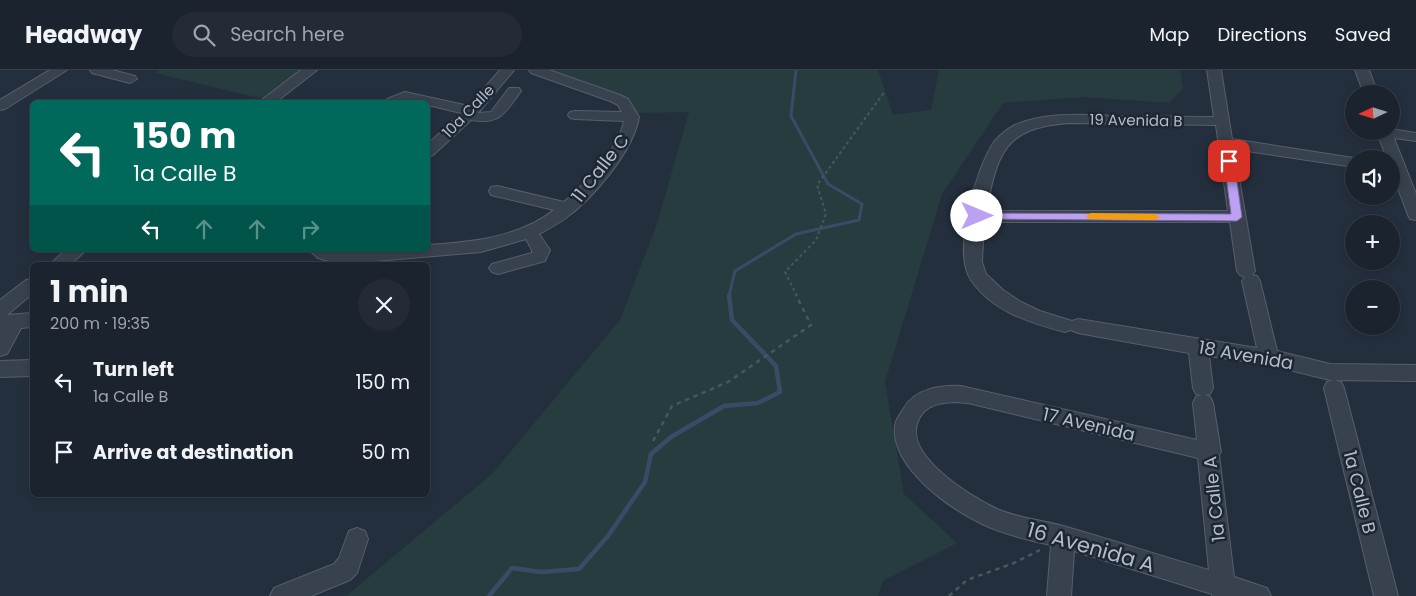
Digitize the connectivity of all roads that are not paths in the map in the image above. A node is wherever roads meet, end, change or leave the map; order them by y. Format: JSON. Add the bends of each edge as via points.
{"nodes":[{"id":1,"x":60,"y":70,"type":"edge"},
{"id":2,"x":98,"y":70,"type":"edge"},
{"id":3,"x":310,"y":70,"type":"edge"},
{"id":4,"x":507,"y":70,"type":"edge"},
{"id":5,"x":536,"y":70,"type":"edge"},
{"id":6,"x":1214,"y":70,"type":"edge"},
{"id":7,"x":1362,"y":70,"type":"edge"},
{"id":8,"x":130,"y":79,"type":"dead end"},
{"id":9,"x":1368,"y":85,"type":"edge"},
{"id":10,"x":514,"y":91,"type":"dead end"},
{"id":11,"x":271,"y":100,"type":"edge"},
{"id":12,"x":396,"y":100,"type":"edge"},
{"id":13,"x":420,"y":100,"type":"edge"},
{"id":14,"x":430,"y":103,"type":"edge"},
{"id":15,"x":0,"y":106,"type":"edge"},
{"id":16,"x":469,"y":113,"type":"junction"},
{"id":17,"x":575,"y":115,"type":"dead end"},
{"id":18,"x":632,"y":116,"type":"junction"},
{"id":19,"x":1222,"y":121,"type":"junction"},
{"id":20,"x":1400,"y":134,"type":"edge"},
{"id":21,"x":1416,"y":137,"type":"edge"},
{"id":22,"x":1226,"y":143,"type":"junction"},
{"id":23,"x":430,"y":150,"type":"edge"},
{"id":24,"x":1345,"y":161,"type":"edge"},
{"id":25,"x":1400,"y":181,"type":"edge"},
{"id":26,"x":496,"y":191,"type":"dead end"},
{"id":27,"x":568,"y":208,"type":"junction"},
{"id":28,"x":1416,"y":215,"type":"edge"},
{"id":29,"x":977,"y":216,"type":"junction"},
{"id":30,"x":1237,"y":217,"type":"junction"},
{"id":31,"x":530,"y":233,"type":"junction"},
{"id":32,"x":430,"y":250,"type":"edge"},
{"id":33,"x":74,"y":252,"type":"edge"},
{"id":34,"x":320,"y":252,"type":"edge"},
{"id":35,"x":405,"y":252,"type":"edge"},
{"id":36,"x":62,"y":262,"type":"edge"},
{"id":37,"x":498,"y":268,"type":"dead end"},
{"id":38,"x":30,"y":288,"type":"edge"},
{"id":39,"x":30,"y":303,"type":"edge"},
{"id":40,"x":11,"y":315,"type":"edge"},
{"id":41,"x":1198,"y":347,"type":"junction"},
{"id":42,"x":0,"y":349,"type":"edge"},
{"id":43,"x":1269,"y":357,"type":"junction"},
{"id":44,"x":30,"y":368,"type":"edge"},
{"id":45,"x":0,"y":369,"type":"edge"},
{"id":46,"x":1416,"y":373,"type":"edge"},
{"id":47,"x":1334,"y":388,"type":"dead end"},
{"id":48,"x":1210,"y":452,"type":"junction"},
{"id":49,"x":932,"y":479,"type":"joint"},
{"id":50,"x":1063,"y":537,"type":"junction"},
{"id":51,"x":357,"y":539,"type":"dead end"},
{"id":52,"x":1224,"y":591,"type":"edge"},
{"id":53,"x":282,"y":596,"type":"edge"},
{"id":54,"x":1059,"y":596,"type":"edge"},
{"id":55,"x":1259,"y":596,"type":"edge"},
{"id":56,"x":1386,"y":596,"type":"edge"}],
"edges":[{"from":1,"to":15,"type":"street"},
{"from":2,"to":8,"type":"lane"},
{"from":3,"to":11,"type":"street"},
{"from":4,"to":16,"type":"street","name":"10a Calle"},
{"from":5,"to":18,"type":"street","via":[[615,98],[623,102]]},
{"from":6,"to":19,"type":"street"},
{"from":7,"to":9,"type":"street"},
{"from":10,"to":16,"type":"street","via":[[492,117]]},
{"from":12,"to":13,"type":"lane","via":[[405,96]]},
{"from":14,"to":16,"type":"lane"},
{"from":16,"to":23,"type":"street","name":"10a Calle"},
{"from":17,"to":18,"type":"street"},
{"from":18,"to":27,"type":"street","name":"11 Calle C","via":[[630,134],[596,180]]},
{"from":19,"to":22,"type":"street"},
{"from":19,"to":29,"type":"street","name":"19 Avenida B","via":[[1076,119],[1032,125],[1012,133],[997,148],[986,175]]},
{"from":20,"to":21,"type":"street"},
{"from":22,"to":24,"type":"street"},
{"from":22,"to":30,"type":"street"},
{"from":25,"to":28,"type":"street"},
{"from":26,"to":27,"type":"street"},
{"from":27,"to":31,"type":"street","name":"11 Calle C"},
{"from":29,"to":30,"type":"street"},
{"from":29,"to":41,"type":"street","name":"18 Avenida","via":[[972,258],[976,273],[1001,299],[1020,311],[1042,320]]},
{"from":30,"to":43,"type":"street"},
{"from":31,"to":32,"type":"street","name":"11 Calle C","via":[[474,247]]},
{"from":31,"to":37,"type":"street","via":[[541,250],[539,256]]},
{"from":33,"to":36,"type":"street"},
{"from":34,"to":35,"type":"street","name":"11 Calle C","via":[[324,256],[349,256]]},
{"from":38,"to":40,"type":"street"},
{"from":39,"to":40,"type":"street"},
{"from":40,"to":42,"type":"street"},
{"from":41,"to":43,"type":"street","name":"18 Avenida"},
{"from":41,"to":48,"type":"street","name":"1a Calle A"},
{"from":43,"to":46,"type":"street","name":"18 Avenida","via":[[1330,372]]},
{"from":44,"to":45,"type":"street"},
{"from":47,"to":56,"type":"street","name":"1a Calle B"},
{"from":48,"to":49,"type":"street","name":"17 Avenida","via":[[951,393],[922,401],[913,409],[904,432],[911,454]]},
{"from":48,"to":52,"type":"street","name":"1a Calle A"},
{"from":49,"to":50,"type":"street","name":"16 Avenida A","via":[[960,500],[1002,522]]},
{"from":50,"to":52,"type":"street","name":"16 Avenida A"},
{"from":50,"to":54,"type":"street"},
{"from":51,"to":53,"type":"street","via":[[349,565],[342,572]]},
{"from":52,"to":55,"type":"street","name":"16 Avenida A"}]}
